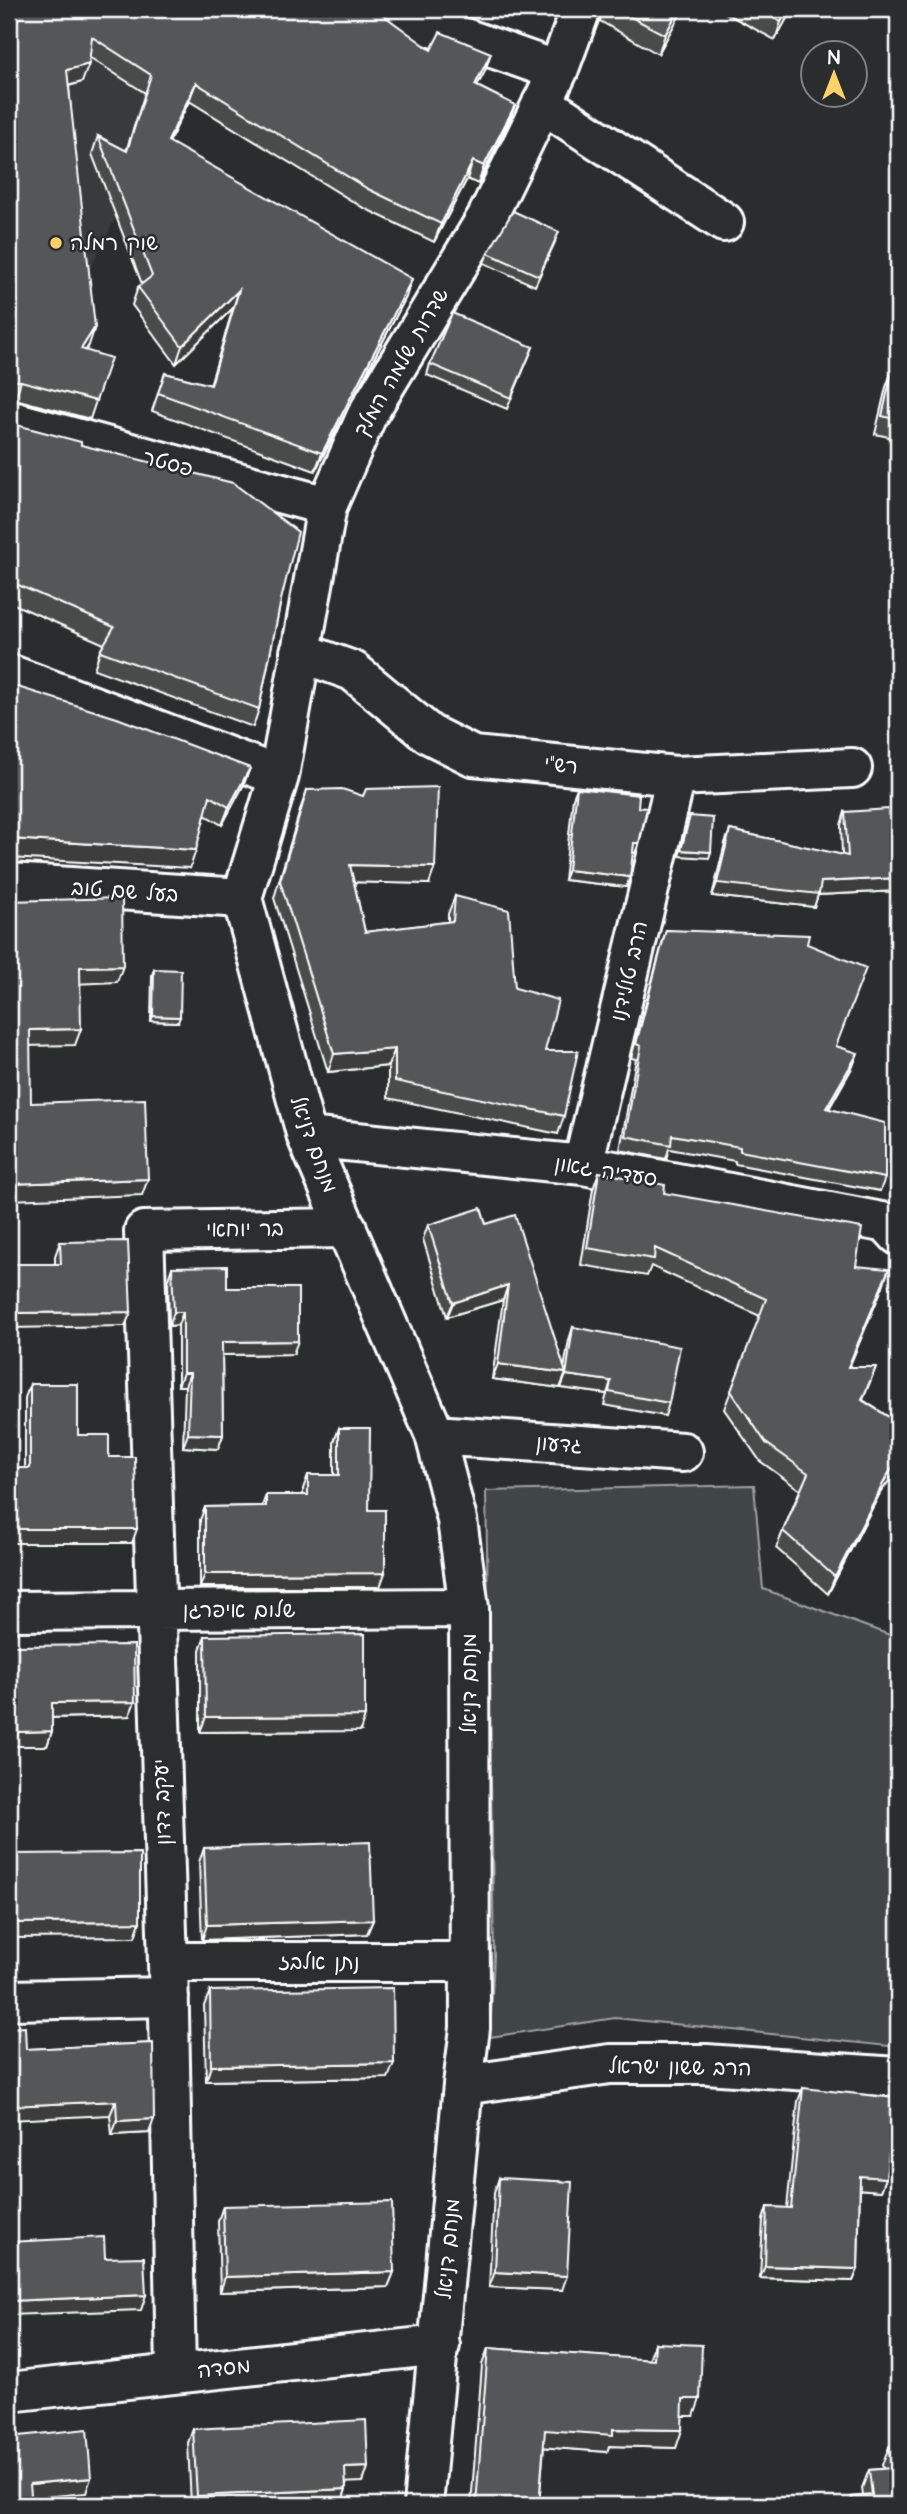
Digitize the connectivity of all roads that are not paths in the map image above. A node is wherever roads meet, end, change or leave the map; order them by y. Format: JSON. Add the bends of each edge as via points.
{"nodes":[{"id":1,"x":382,"y":9,"type":"edge"},
{"id":2,"x":581,"y":9,"type":"edge"},
{"id":3,"x":550,"y":87,"type":"junction"},
{"id":4,"x":724,"y":222,"type":"dead end"},
{"id":5,"x":9,"y":420,"type":"edge"},
{"id":6,"x":327,"y":506,"type":"junction"},
{"id":7,"x":300,"y":652,"type":"junction"},
{"id":8,"x":9,"y":674,"type":"edge"},
{"id":9,"x":852,"y":768,"type":"dead end"},
{"id":10,"x":279,"y":776,"type":"junction"},
{"id":11,"x":676,"y":776,"type":"junction"},
{"id":12,"x":9,"y":883,"type":"edge"},
{"id":13,"x":242,"y":898,"type":"junction"},
{"id":14,"x":307,"y":1137,"type":"junction"},
{"id":15,"x":583,"y":1165,"type":"junction"},
{"id":16,"x":347,"y":1228,"type":"junction"},
{"id":17,"x":144,"y":1231,"type":"joint"},
{"id":18,"x":898,"y":1235,"type":"edge"},
{"id":19,"x":435,"y":1435,"type":"junction"},
{"id":20,"x":683,"y":1452,"type":"dead end"},
{"id":21,"x":469,"y":1608,"type":"junction"},
{"id":22,"x":9,"y":1611,"type":"edge"},
{"id":23,"x":156,"y":1611,"type":"junction"},
{"id":24,"x":470,"y":1962,"type":"junction"},
{"id":25,"x":168,"y":1980,"type":"junction"},
{"id":26,"x":9,"y":2000,"type":"edge"},
{"id":27,"x":898,"y":2077,"type":"edge"},
{"id":28,"x":463,"y":2085,"type":"junction"},
{"id":29,"x":440,"y":2345,"type":"junction"},
{"id":30,"x":176,"y":2373,"type":"junction"},
{"id":31,"x":9,"y":2392,"type":"edge"},
{"id":32,"x":423,"y":2505,"type":"edge"}],
"edges":[{"from":1,"to":3,"type":"street"},
{"from":2,"to":3,"type":"street","name":"שדרות שלמה המלך"},
{"from":3,"to":4,"type":"street"},
{"from":3,"to":6,"type":"street","name":"שדרות שלמה המלך","via":[[487,217],[367,415]]},
{"from":5,"to":6,"type":"street","name":"פסטר"},
{"from":6,"to":7,"type":"street","name":"שדרות שלמה המלך"},
{"from":7,"to":10,"type":"street","name":"שדרות שלמה המלך"},
{"from":7,"to":11,"type":"street","name":"רש\"י","via":[[353,671],[429,734],[473,756]]},
{"from":8,"to":10,"type":"street"},
{"from":9,"to":11,"type":"street","name":"רש\"י"},
{"from":10,"to":13,"type":"street","name":"שדרות שלמה המלך"},
{"from":11,"to":15,"type":"street","name":"הרב טולידנו"},
{"from":12,"to":13,"type":"street","name":"בעל שם טוב"},
{"from":13,"to":14,"type":"street","name":"מנחם דניאל"},
{"from":14,"to":15,"type":"street","name":"סעדיה גאון"},
{"from":14,"to":16,"type":"street","name":"מנחם דניאל"},
{"from":15,"to":18,"type":"street","name":"סעדיה גאון","via":[[887,1223]]},
{"from":16,"to":17,"type":"street","name":"בר יוחאי"},
{"from":16,"to":19,"type":"street","name":"מנחם דניאל"},
{"from":17,"to":23,"type":"street","name":"יעקב דדון"},
{"from":19,"to":20,"type":"street","name":"גדעון"},
{"from":19,"to":21,"type":"street","name":"מנחם דניאל","via":[[457,1520]]},
{"from":21,"to":23,"type":"street","name":"שלום איפרגן"},
{"from":21,"to":24,"type":"street","name":"מנחם דניאל"},
{"from":22,"to":23,"type":"street","name":"שלום איפרגן"},
{"from":23,"to":25,"type":"street","name":"יעקב דדון"},
{"from":24,"to":25,"type":"street","name":"נתן אלבז"},
{"from":24,"to":28,"type":"street","name":"מנחם דניאל","via":[[470,2028]]},
{"from":25,"to":26,"type":"street","name":"נתן אלבז"},
{"from":25,"to":30,"type":"street","name":"יעקב דדון"},
{"from":27,"to":28,"type":"street","name":"הרב ששון ישראל","via":[[706,2064],[610,2064]]},
{"from":28,"to":29,"type":"street","name":"מנחם דניאל"},
{"from":29,"to":30,"type":"street","name":"מסדה"},
{"from":29,"to":32,"type":"street","name":"מנחם דניאל"},
{"from":30,"to":31,"type":"street","name":"מסדה"}]}
